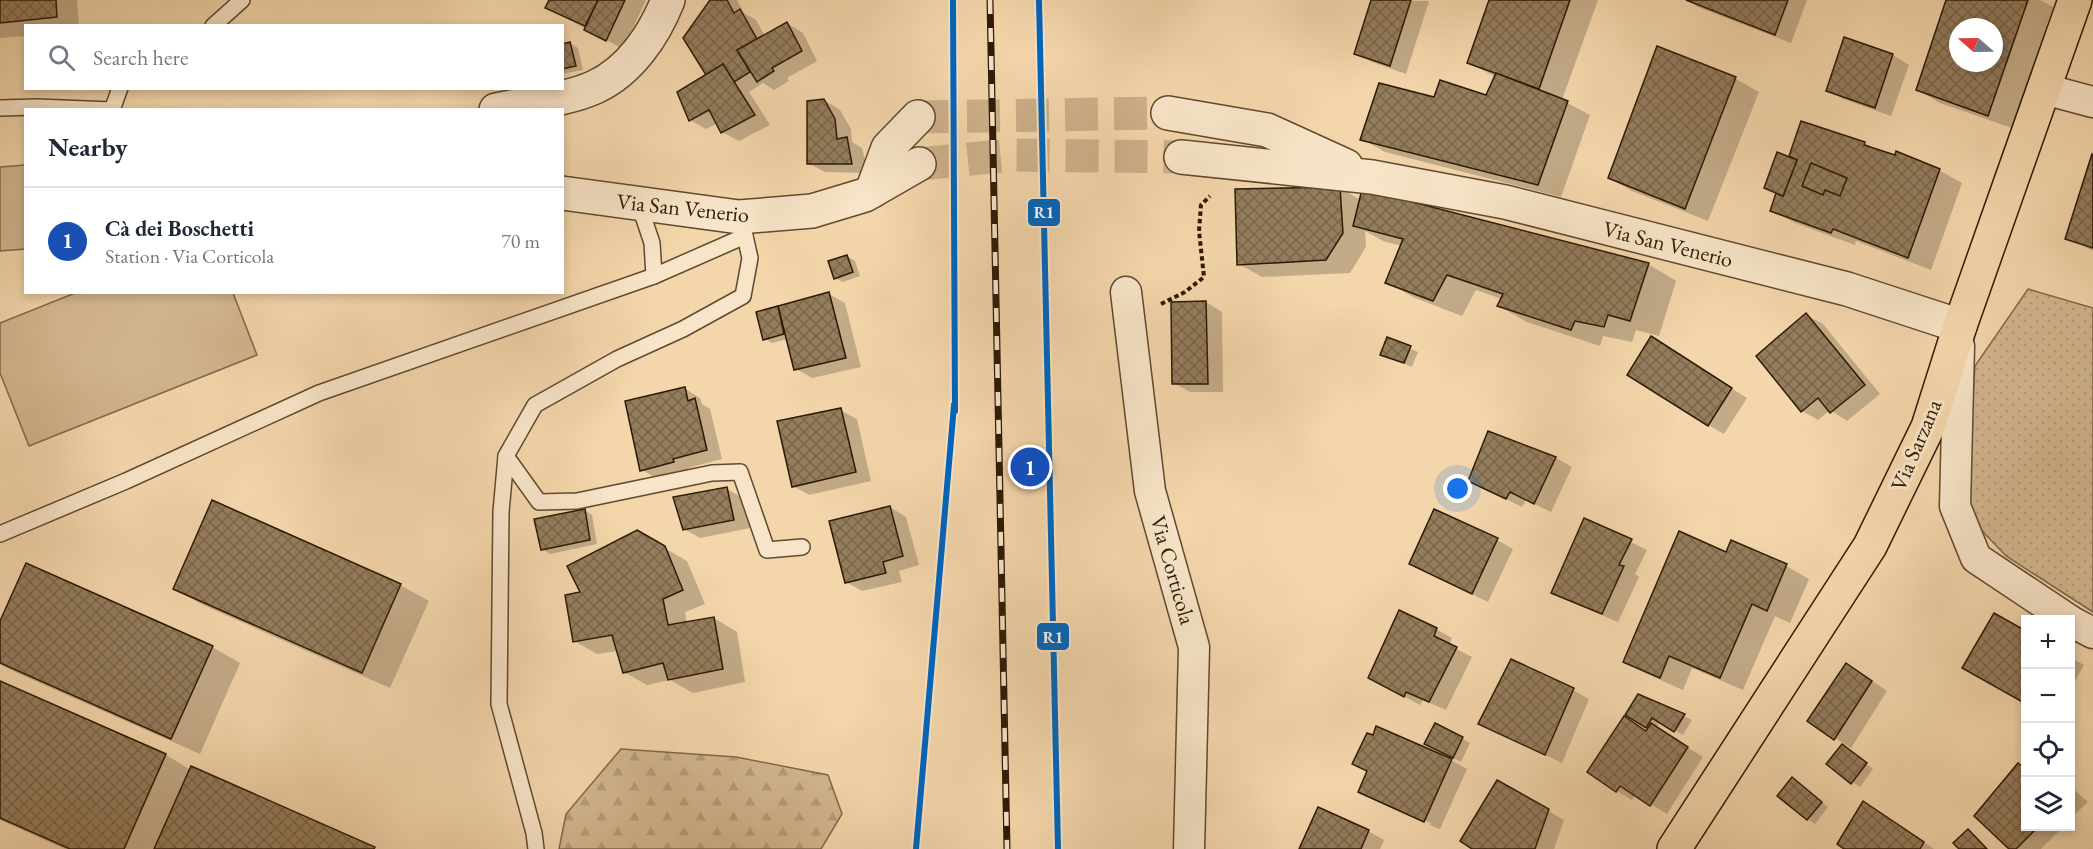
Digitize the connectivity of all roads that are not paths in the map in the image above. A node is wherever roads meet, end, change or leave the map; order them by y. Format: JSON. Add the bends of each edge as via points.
{"nodes":[{"id":1,"x":242,"y":0,"type":"edge"},
{"id":2,"x":668,"y":0,"type":"edge"},
{"id":3,"x":2075,"y":0,"type":"edge"},
{"id":4,"x":215,"y":24,"type":"edge"},
{"id":5,"x":2044,"y":89,"type":"junction"},
{"id":6,"x":119,"y":90,"type":"edge"},
{"id":7,"x":2093,"y":102,"type":"edge"},
{"id":8,"x":0,"y":108,"type":"edge"},
{"id":9,"x":62,"y":108,"type":"edge"},
{"id":10,"x":113,"y":108,"type":"edge"},
{"id":11,"x":505,"y":108,"type":"edge"},
{"id":12,"x":1168,"y":113,"type":"tunnel mouth"},
{"id":13,"x":918,"y":117,"type":"dead end"},
{"id":14,"x":1181,"y":157,"type":"tunnel mouth"},
{"id":15,"x":919,"y":164,"type":"tunnel mouth"},
{"id":16,"x":1372,"y":177,"type":"junction"},
{"id":17,"x":872,"y":191,"type":"junction"},
{"id":18,"x":564,"y":194,"type":"edge"},
{"id":19,"x":639,"y":204,"type":"junction"},
{"id":20,"x":742,"y":227,"type":"junction"},
{"id":21,"x":654,"y":276,"type":"junction"},
{"id":22,"x":1127,"y":303,"type":"road end"},
{"id":23,"x":1960,"y":326,"type":"junction"},
{"id":24,"x":506,"y":456,"type":"junction"},
{"id":25,"x":0,"y":534,"type":"edge"},
{"id":26,"x":802,"y":547,"type":"dead end"},
{"id":27,"x":2062,"y":615,"type":"edge"},
{"id":28,"x":2075,"y":623,"type":"edge"},
{"id":29,"x":2093,"y":633,"type":"edge"},
{"id":30,"x":536,"y":849,"type":"edge"},
{"id":31,"x":1189,"y":849,"type":"edge"},
{"id":32,"x":1674,"y":849,"type":"edge"}],
"edges":[{"from":1,"to":4,"type":"lane"},
{"from":2,"to":11,"type":"street","via":[[645,45],[618,74],[595,87]]},
{"from":3,"to":5,"type":"main road","name":"Via Sarzana"},
{"from":5,"to":7,"type":"street"},
{"from":5,"to":23,"type":"main road","name":"Via Sarzana"},
{"from":6,"to":10,"type":"lane"},
{"from":8,"to":9,"type":"lane"},
{"from":12,"to":16,"type":"street","name":"Via San Venerio","via":[[1267,130]]},
{"from":13,"to":17,"type":"street","via":[[888,148]]},
{"from":14,"to":16,"type":"street","name":"Via San Venerio"},
{"from":15,"to":17,"type":"street","name":"Via San Venerio"},
{"from":16,"to":23,"type":"street","name":"Via San Venerio","via":[[1527,208],[1847,289]]},
{"from":17,"to":20,"type":"street","name":"Via San Venerio","via":[[812,211]]},
{"from":18,"to":19,"type":"street","name":"Via San Venerio"},
{"from":19,"to":20,"type":"street","name":"Via San Venerio"},
{"from":19,"to":21,"type":"lane","via":[[652,243]]},
{"from":20,"to":21,"type":"lane"},
{"from":20,"to":24,"type":"lane","via":[[750,258],[743,296],[535,405]]},
{"from":21,"to":25,"type":"lane","via":[[319,393]]},
{"from":22,"to":31,"type":"street","name":"Via Corticola","via":[[1150,491],[1194,647]]},
{"from":23,"to":27,"type":"street","via":[[1955,506],[1976,558]]},
{"from":23,"to":32,"type":"main road","name":"Via Sarzana","via":[[1928,427],[1870,546]]},
{"from":24,"to":26,"type":"lane","via":[[539,502],[577,501],[712,473],[740,472],[767,550]]},
{"from":24,"to":30,"type":"lane","via":[[501,513],[499,704]]},
{"from":28,"to":29,"type":"street"}]}
